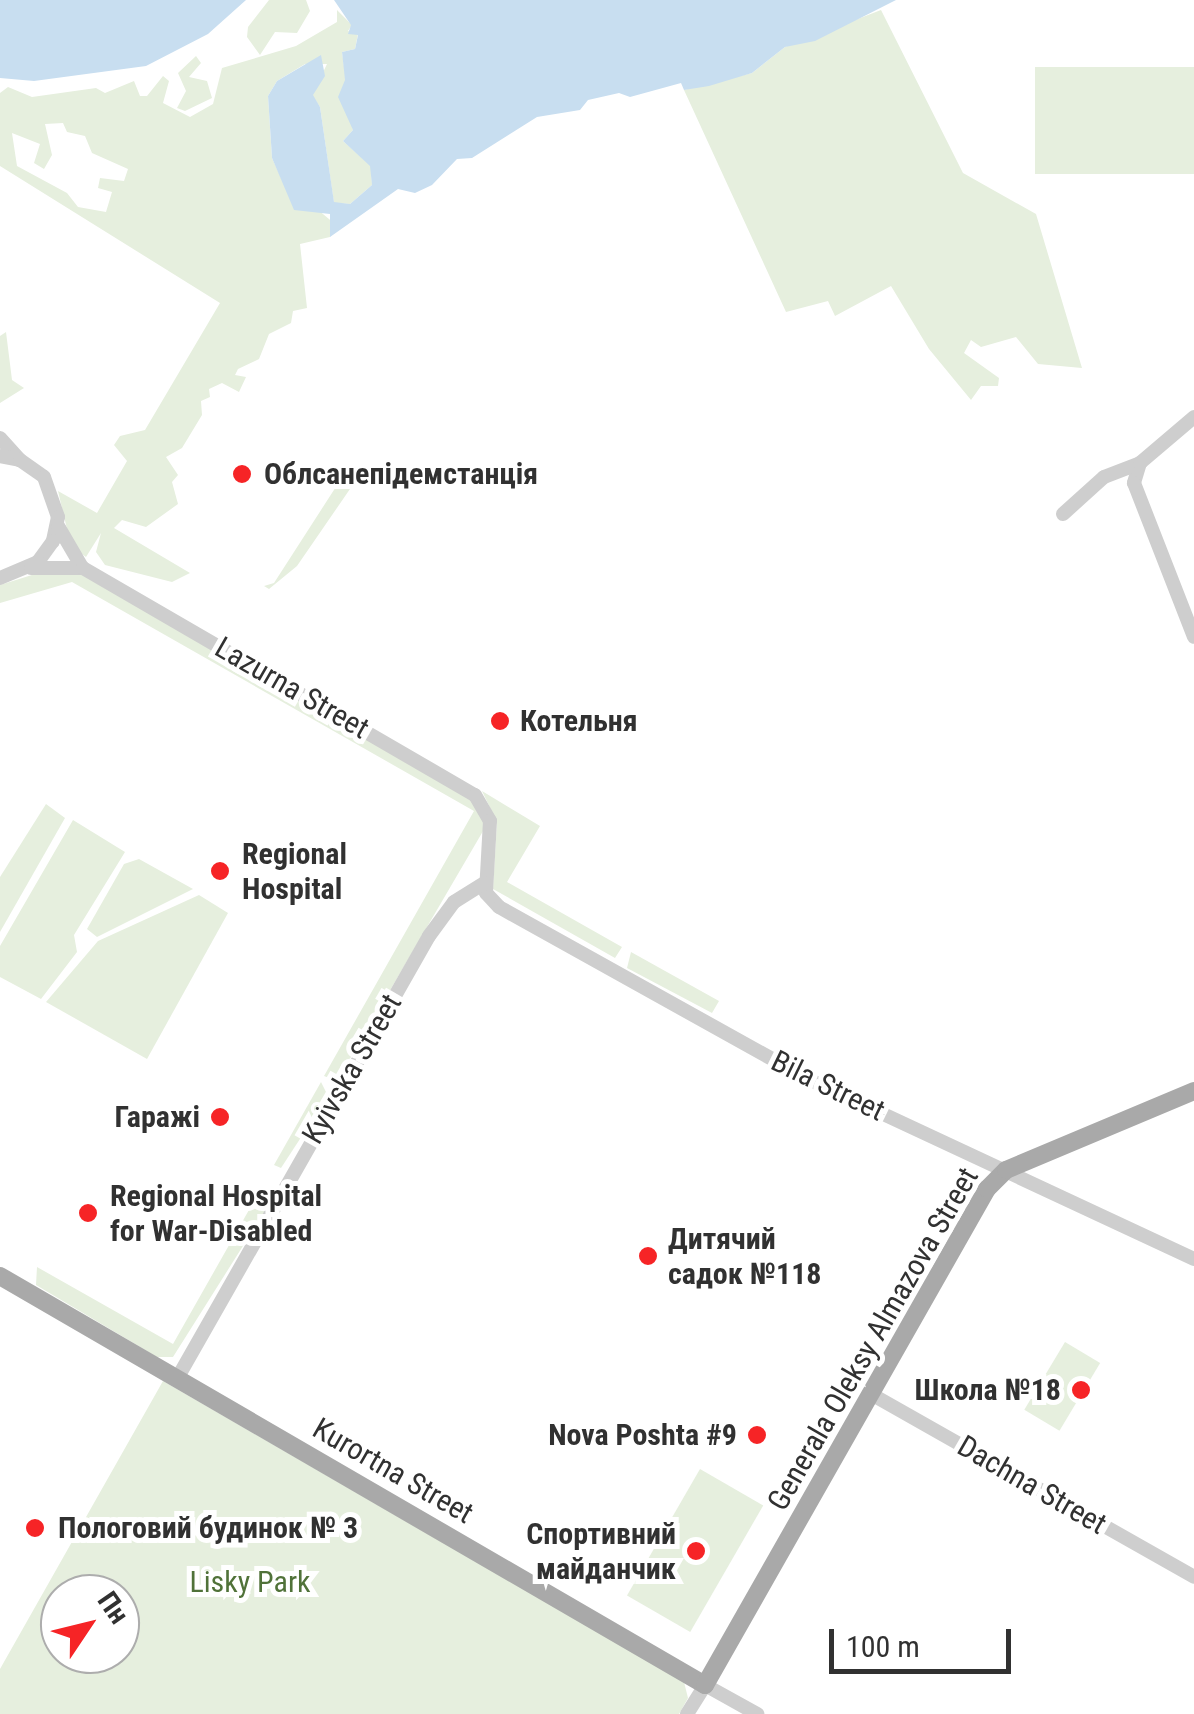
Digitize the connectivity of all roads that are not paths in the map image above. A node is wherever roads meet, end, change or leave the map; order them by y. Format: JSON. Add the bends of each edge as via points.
{"nodes":[{"id":1,"x":1194,"y":417,"type":"edge"},
{"id":2,"x":0,"y":438,"type":"edge"},
{"id":3,"x":0,"y":456,"type":"edge"},
{"id":4,"x":20,"y":460,"type":"junction"},
{"id":5,"x":1140,"y":463,"type":"junction"},
{"id":6,"x":1064,"y":514,"type":"dead end"},
{"id":7,"x":58,"y":524,"type":"junction"},
{"id":8,"x":31,"y":568,"type":"junction"},
{"id":9,"x":83,"y":568,"type":"junction"},
{"id":10,"x":1,"y":578,"type":"edge"},
{"id":11,"x":1194,"y":636,"type":"edge"},
{"id":12,"x":485,"y":883,"type":"junction"},
{"id":13,"x":1194,"y":1091,"type":"edge"},
{"id":14,"x":1006,"y":1170,"type":"junction"},
{"id":15,"x":1194,"y":1259,"type":"edge"},
{"id":16,"x":0,"y":1276,"type":"edge"},
{"id":17,"x":178,"y":1377,"type":"junction"},
{"id":18,"x":871,"y":1394,"type":"junction"},
{"id":19,"x":1194,"y":1576,"type":"edge"},
{"id":20,"x":705,"y":1685,"type":"junction"},
{"id":21,"x":687,"y":1714,"type":"edge"},
{"id":22,"x":757,"y":1714,"type":"edge"}],
"edges":[{"from":1,"to":5,"type":"street"},
{"from":2,"to":4,"type":"street"},
{"from":3,"to":4,"type":"street"},
{"from":4,"to":7,"type":"street","via":[[48,483]]},
{"from":5,"to":6,"type":"street","via":[[1104,477]]},
{"from":5,"to":11,"type":"street","via":[[1134,484]]},
{"from":7,"to":8,"type":"street","via":[[50,549]]},
{"from":7,"to":9,"type":"street"},
{"from":8,"to":9,"type":"street"},
{"from":8,"to":10,"type":"street"},
{"from":9,"to":12,"type":"street","name":"Lazurna Street","via":[[474,795],[490,822]]},
{"from":12,"to":14,"type":"street","name":"Bila Street","via":[[499,907],[806,1078]]},
{"from":12,"to":17,"type":"street","name":"Kyivska Street","via":[[454,902],[430,936]]},
{"from":13,"to":14,"type":"main road","name":"Generala Oleksy Almazova Street"},
{"from":14,"to":15,"type":"street","name":"Bila Street"},
{"from":14,"to":18,"type":"main road","name":"Generala Oleksy Almazova Street","via":[[987,1188]]},
{"from":16,"to":17,"type":"main road","name":"Kurortna Street"},
{"from":17,"to":20,"type":"main road","name":"Kurortna Street"},
{"from":18,"to":19,"type":"street","name":"Dachna Street"},
{"from":18,"to":20,"type":"main road","name":"Generala Oleksy Almazova Street"},
{"from":20,"to":21,"type":"street","name":"Generala Oleksy Almazova Street"},
{"from":20,"to":22,"type":"street","name":"Kurortna Street"}]}
